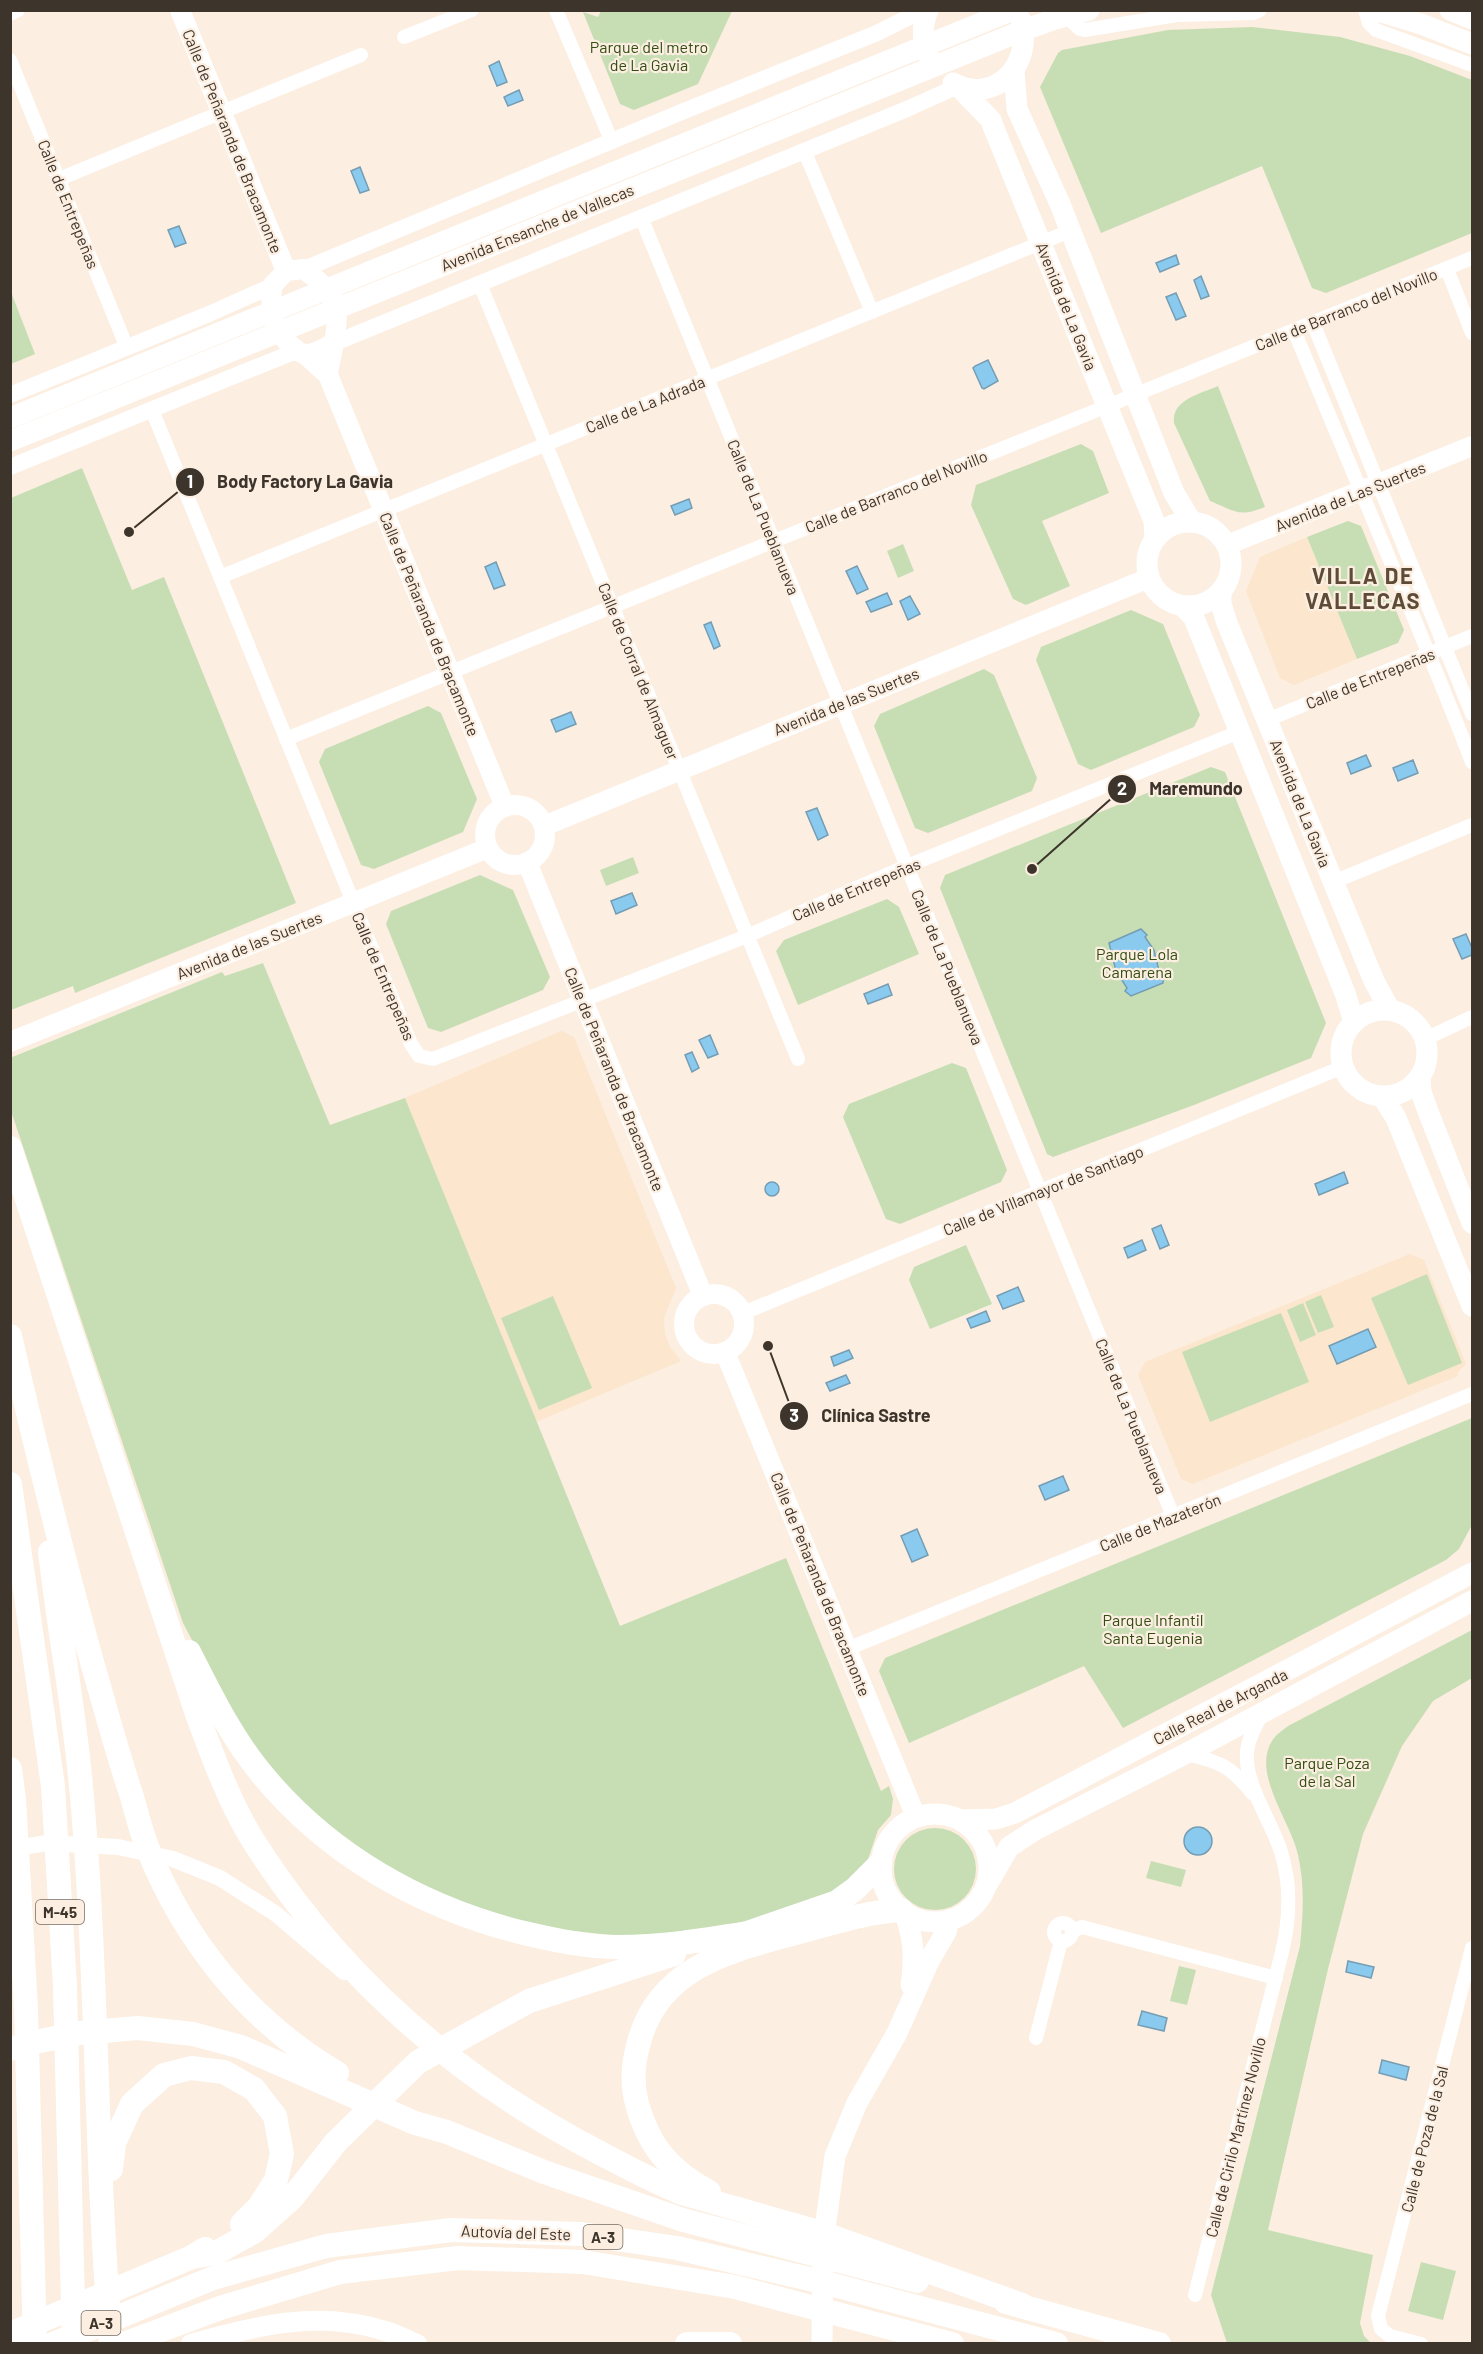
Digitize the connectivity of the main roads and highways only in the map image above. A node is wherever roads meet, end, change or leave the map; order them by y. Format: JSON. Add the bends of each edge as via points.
{"nodes":[{"id":1,"x":180,"y":10,"type":"edge"},
{"id":2,"x":928,"y":10,"type":"edge"},
{"id":3,"x":1089,"y":10,"type":"edge"},
{"id":4,"x":1375,"y":10,"type":"edge"},
{"id":5,"x":1450,"y":10,"type":"edge"},
{"id":6,"x":1018,"y":17,"type":"edge"},
{"id":7,"x":1473,"y":19,"type":"edge"},
{"id":8,"x":1473,"y":44,"type":"edge"},
{"id":9,"x":925,"y":46,"type":"junction"},
{"id":10,"x":935,"y":68,"type":"junction"},
{"id":11,"x":1014,"y":71,"type":"junction"},
{"id":12,"x":958,"y":86,"type":"junction"},
{"id":13,"x":295,"y":270,"type":"junction"},
{"id":14,"x":331,"y":299,"type":"junction"},
{"id":15,"x":274,"y":322,"type":"junction"},
{"id":16,"x":332,"y":344,"type":"junction"},
{"id":17,"x":301,"y":352,"type":"junction"},
{"id":18,"x":328,"y":375,"type":"junction"},
{"id":19,"x":10,"y":418,"type":"edge"},
{"id":20,"x":10,"y":441,"type":"edge"},
{"id":21,"x":1473,"y":447,"type":"edge"},
{"id":22,"x":1191,"y":521,"type":"junction"},
{"id":23,"x":1155,"y":538,"type":"junction"},
{"id":24,"x":1227,"y":545,"type":"junction"},
{"id":25,"x":1149,"y":578,"type":"junction"},
{"id":26,"x":1221,"y":592,"type":"junction"},
{"id":27,"x":1184,"y":606,"type":"junction"},
{"id":28,"x":505,"y":807,"type":"junction"},
{"id":29,"x":544,"y":826,"type":"junction"},
{"id":30,"x":488,"y":848,"type":"junction"},
{"id":31,"x":527,"y":862,"type":"junction"},
{"id":32,"x":1390,"y":1010,"type":"junction"},
{"id":33,"x":1354,"y":1022,"type":"junction"},
{"id":34,"x":18,"y":1039,"type":"edge"},
{"id":35,"x":1420,"y":1077,"type":"junction"},
{"id":36,"x":1382,"y":1096,"type":"junction"},
{"id":37,"x":10,"y":1148,"type":"edge"},
{"id":38,"x":1470,"y":1212,"type":"edge"},
{"id":39,"x":703,"y":1296,"type":"junction"},
{"id":40,"x":1473,"y":1306,"type":"edge"},
{"id":41,"x":10,"y":1336,"type":"edge"},
{"id":42,"x":725,"y":1352,"type":"junction"},
{"id":43,"x":38,"y":1454,"type":"junction"},
{"id":44,"x":10,"y":1484,"type":"edge"},
{"id":45,"x":134,"y":1521,"type":"junction"},
{"id":46,"x":1473,"y":1573,"type":"edge"},
{"id":47,"x":1473,"y":1601,"type":"edge"},
{"id":48,"x":10,"y":1769,"type":"edge"},
{"id":49,"x":916,"y":1817,"type":"junction"},
{"id":50,"x":963,"y":1820,"type":"junction"},
{"id":51,"x":880,"y":1864,"type":"junction"},
{"id":52,"x":988,"y":1883,"type":"junction"},
{"id":53,"x":902,"y":1911,"type":"junction"},
{"id":54,"x":950,"y":1920,"type":"junction"},
{"id":55,"x":749,"y":1934,"type":"junction"},
{"id":56,"x":908,"y":2007,"type":"junction"},
{"id":57,"x":10,"y":2049,"type":"edge"},
{"id":58,"x":344,"y":2085,"type":"junction"},
{"id":59,"x":737,"y":2208,"type":"junction"},
{"id":60,"x":192,"y":2257,"type":"junction"},
{"id":61,"x":104,"y":2259,"type":"junction"},
{"id":62,"x":1022,"y":2305,"type":"junction"},
{"id":63,"x":10,"y":2334,"type":"edge"},
{"id":64,"x":35,"y":2343,"type":"edge"},
{"id":65,"x":53,"y":2343,"type":"edge"},
{"id":66,"x":74,"y":2343,"type":"edge"},
{"id":67,"x":111,"y":2343,"type":"edge"},
{"id":68,"x":124,"y":2343,"type":"edge"},
{"id":69,"x":191,"y":2343,"type":"edge"},
{"id":70,"x":417,"y":2343,"type":"edge"},
{"id":71,"x":687,"y":2343,"type":"edge"},
{"id":72,"x":730,"y":2343,"type":"edge"},
{"id":73,"x":822,"y":2343,"type":"edge"},
{"id":74,"x":952,"y":2343,"type":"edge"},
{"id":75,"x":1056,"y":2343,"type":"edge"},
{"id":76,"x":1159,"y":2343,"type":"edge"}],
"edges":[{"from":1,"to":13,"type":"main road","name":"Calle de Peñaranda de Bracamonte"},
{"from":2,"to":9,"type":"main road","name":"Avenida de La Gavia","via":[[923,27]]},
{"from":3,"to":6,"type":"main road","name":"Avenida Ensanche de Vallecas","via":[[1066,16]]},
{"from":4,"to":8,"type":"main road"},
{"from":5,"to":7,"type":"main road"},
{"from":6,"to":9,"type":"main road","name":"Avenida Ensanche de Vallecas"},
{"from":6,"to":10,"type":"main road","name":"Avenida Ensanche de Vallecas"},
{"from":6,"to":11,"type":"main road","name":"Avenida de La Gavia","via":[[1023,51]]},
{"from":9,"to":10,"type":"main road","name":"Avenida de La Gavia"},
{"from":9,"to":14,"type":"main road","name":"Avenida Ensanche de Vallecas"},
{"from":10,"to":12,"type":"main road","name":"Avenida de La Gavia"},
{"from":10,"to":14,"type":"main road","name":"Avenida Ensanche de Vallecas"},
{"from":11,"to":12,"type":"main road","via":[[986,88]]},
{"from":11,"to":22,"type":"main road","name":"Avenida de La Gavia","via":[[1017,109],[1174,493]]},
{"from":12,"to":23,"type":"main road","name":"Avenida de La Gavia","via":[[991,120],[1154,521]]},
{"from":13,"to":14,"type":"main road","name":"Calle de Peñaranda de Bracamonte"},
{"from":13,"to":15,"type":"main road","name":"Calle de Peñaranda de Bracamonte","via":[[272,286]]},
{"from":14,"to":15,"type":"main road","name":"Avenida Ensanche de Vallecas"},
{"from":14,"to":16,"type":"main road","name":"Calle de Peñaranda de Bracamonte","via":[[337,329]]},
{"from":15,"to":17,"type":"main road","name":"Calle de Peñaranda de Bracamonte"},
{"from":15,"to":19,"type":"main road","name":"Avenida Ensanche de Vallecas","via":[[243,325]]},
{"from":15,"to":20,"type":"main road","name":"Avenida Ensanche de Vallecas"},
{"from":16,"to":17,"type":"main road","name":"Avenida Ensanche de Vallecas"},
{"from":16,"to":18,"type":"main road","name":"Calle de Peñaranda de Bracamonte"},
{"from":17,"to":18,"type":"main road","name":"Calle de Peñaranda de Bracamonte"},
{"from":18,"to":28,"type":"main road","name":"Calle de Peñaranda de Bracamonte"},
{"from":21,"to":24,"type":"main road","name":"Avenida de Las Suertes"},
{"from":22,"to":23,"type":"main road","via":[[1176,523]]},
{"from":22,"to":24,"type":"main road","via":[[1212,528]]},
{"from":23,"to":25,"type":"main road","via":[[1148,551]]},
{"from":24,"to":26,"type":"main road","via":[[1231,569]]},
{"from":25,"to":27,"type":"main road","via":[[1163,598]]},
{"from":25,"to":29,"type":"main road","name":"Avenida de las Suertes"},
{"from":26,"to":27,"type":"main road","via":[[1198,606]]},
{"from":26,"to":32,"type":"main road","name":"Avenida de La Gavia","via":[[1227,623],[1374,981]]},
{"from":27,"to":33,"type":"main road","name":"Avenida de La Gavia","via":[[1194,618]]},
{"from":28,"to":29,"type":"main road","via":[[528,808]]},
{"from":28,"to":30,"type":"main road","via":[[487,823]]},
{"from":29,"to":31,"type":"main road","via":[[543,847]]},
{"from":30,"to":31,"type":"main road","via":[[500,861]]},
{"from":30,"to":34,"type":"main road","name":"Avenida de las Suertes"},
{"from":31,"to":39,"type":"main road","name":"Calle de Peñaranda de Bracamonte"},
{"from":32,"to":33,"type":"main road","via":[[1377,1010]]},
{"from":32,"to":35,"type":"main road","via":[[1405,1015],[1425,1039],[1428,1052]]},
{"from":33,"to":36,"type":"main road","via":[[1341,1051],[1343,1067],[1358,1088]]},
{"from":35,"to":36,"type":"main road","via":[[1396,1095]]},
{"from":35,"to":38,"type":"main road","via":[[1421,1092]]},
{"from":36,"to":40,"type":"main road","via":[[1396,1118]]},
{"from":37,"to":45,"type":"highway"},
{"from":39,"to":42,"type":"main road","via":[[694,1301],[684,1319],[688,1339],[704,1352]]},
{"from":39,"to":42,"type":"main road","via":[[723,1294],[743,1313],[743,1333]]},
{"from":41,"to":43,"type":"highway"},
{"from":42,"to":49,"type":"main road","name":"Calle de Peñaranda de Bracamonte"},
{"from":43,"to":58,"type":"highway","via":[[118,1754],[148,1848],[171,1898],[198,1944],[225,1979],[263,2020]]},
{"from":43,"to":61,"type":"highway","via":[[81,1785]]},
{"from":44,"to":66,"type":"highway","number":"M-45","via":[[53,1786],[65,1988]]},
{"from":45,"to":55,"type":"highway","via":[[183,1640],[220,1712],[260,1773],[304,1819],[355,1859],[405,1891],[452,1912],[557,1941],[616,1947]]},
{"from":45,"to":59,"type":"highway","via":[[221,1778],[254,1841],[348,1965],[403,2020],[473,2076],[549,2127],[660,2184]]},
{"from":46,"to":50,"type":"main road","name":"Calle Real de Arganda","via":[[1015,1813]]},
{"from":47,"to":52,"type":"main road","name":"Calle Real de Arganda","via":[[1018,1840]]},
{"from":48,"to":64,"type":"highway","number":"M-45","via":[[26,2008]]},
{"from":49,"to":50,"type":"main road","via":[[944,1814]]},
{"from":49,"to":51,"type":"main road","via":[[899,1827],[886,1843]]},
{"from":50,"to":52,"type":"main road","via":[[983,1841],[990,1869]]},
{"from":51,"to":53,"type":"main road","via":[[887,1896]]},
{"from":51,"to":55,"type":"highway","via":[[837,1902]]},
{"from":52,"to":54,"type":"main road","via":[[970,1911]]},
{"from":53,"to":54,"type":"main road","via":[[929,1921]]},
{"from":53,"to":56,"type":"main road","via":[[911,1929],[915,1952]]},
{"from":53,"to":59,"type":"highway","via":[[875,1911],[714,1958],[686,1973],[660,1998],[642,2028],[635,2060],[634,2093],[643,2127],[663,2159],[690,2182]]},
{"from":54,"to":56,"type":"main road"},
{"from":55,"to":60,"type":"highway","via":[[642,1963],[529,2001],[418,2062],[336,2142],[292,2198],[262,2224],[216,2253]]},
{"from":56,"to":73,"type":"main road","via":[[857,2103],[835,2156],[823,2243]]},
{"from":57,"to":58,"type":"highway","via":[[80,2033],[138,2028],[192,2034],[241,2047]]},
{"from":58,"to":62,"type":"highway","via":[[544,2172],[683,2220]]},
{"from":59,"to":62,"type":"highway","via":[[822,2232]]},
{"from":60,"to":61,"type":"highway","via":[[239,2227],[259,2207],[276,2180],[282,2154],[275,2116],[254,2089],[224,2072],[191,2068],[164,2075],[132,2104],[114,2143]]},
{"from":60,"to":63,"type":"highway"},
{"from":61,"to":67,"type":"highway"},
{"from":62,"to":76,"type":"highway"},
{"from":65,"to":75,"type":"highway","name":"Autovía del Este","number":"A-3","via":[[213,2278],[326,2246],[451,2230],[582,2234],[677,2248]]},
{"from":68,"to":74,"type":"highway","name":"Autovía del Este","number":"A-3","via":[[220,2308],[340,2272],[458,2258],[583,2262],[735,2287]]},
{"from":69,"to":70,"type":"main road","via":[[262,2325],[314,2320],[347,2322]]},
{"from":71,"to":72,"type":"highway"}]}
